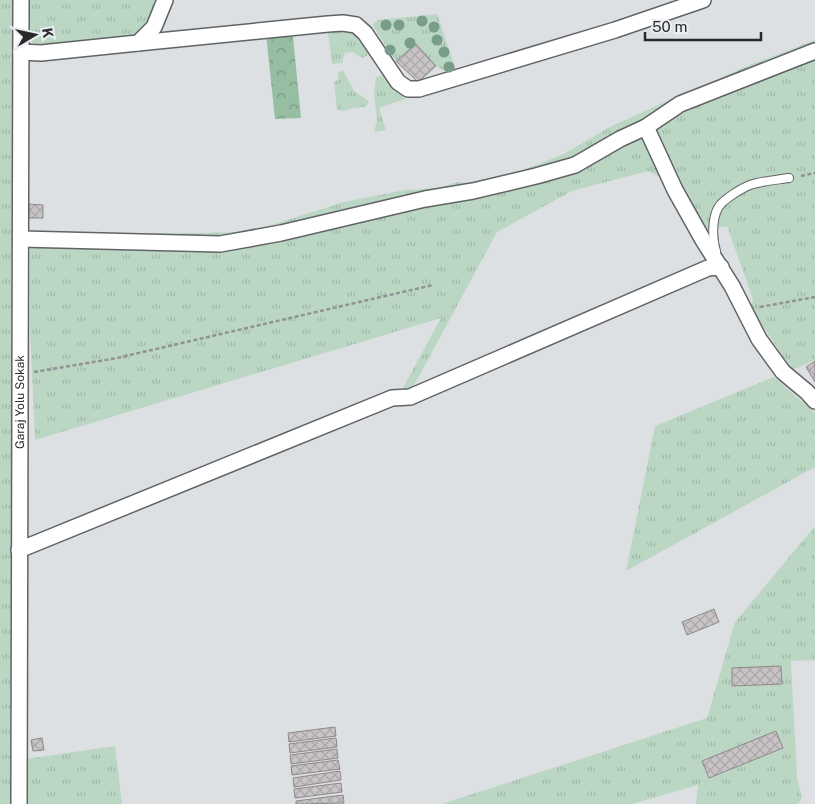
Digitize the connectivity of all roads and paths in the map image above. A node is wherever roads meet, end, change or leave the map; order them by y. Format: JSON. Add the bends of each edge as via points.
{"nodes":[{"id":1,"x":21,"y":0,"type":"edge"},
{"id":2,"x":165,"y":0,"type":"edge"},
{"id":3,"x":703,"y":0,"type":"edge"},
{"id":4,"x":138,"y":43,"type":"junction"},
{"id":5,"x":815,"y":51,"type":"edge"},
{"id":6,"x":21,"y":52,"type":"junction"},
{"id":7,"x":646,"y":127,"type":"junction"},
{"id":8,"x":815,"y":173,"type":"edge"},
{"id":9,"x":789,"y":178,"type":"joint"},
{"id":10,"x":21,"y":239,"type":"junction"},
{"id":11,"x":721,"y":267,"type":"junction"},
{"id":12,"x":434,"y":285,"type":"dead end"},
{"id":13,"x":815,"y":297,"type":"edge"},
{"id":14,"x":747,"y":316,"type":"junction"},
{"id":15,"x":20,"y":375,"type":"junction"},
{"id":16,"x":815,"y":401,"type":"edge"},
{"id":17,"x":19,"y":550,"type":"junction"},
{"id":18,"x":19,"y":804,"type":"edge"}],
"edges":[{"from":1,"to":6,"type":"street","name":"Garaj Yolu Sokak"},
{"from":2,"to":4,"type":"street","via":[[154,28]]},
{"from":3,"to":4,"type":"street","via":[[419,90],[398,82],[356,25],[328,24]]},
{"from":4,"to":6,"type":"street","via":[[41,53]]},
{"from":5,"to":7,"type":"street","via":[[680,104]]},
{"from":6,"to":10,"type":"street","name":"Garaj Yolu Sokak"},
{"from":7,"to":10,"type":"street","via":[[620,138],[575,165],[536,176],[220,244]]},
{"from":7,"to":11,"type":"street","via":[[675,190]]},
{"from":8,"to":9,"type":"path"},
{"from":9,"to":11,"type":"lane","via":[[750,185],[718,207],[713,242]]},
{"from":10,"to":15,"type":"street","name":"Garaj Yolu Sokak"},
{"from":11,"to":14,"type":"street"},
{"from":11,"to":17,"type":"street","via":[[708,268],[410,397],[392,398]]},
{"from":12,"to":15,"type":"path","via":[[117,358]]},
{"from":13,"to":14,"type":"path","via":[[758,307]]},
{"from":14,"to":16,"type":"street","via":[[783,372]]},
{"from":15,"to":17,"type":"street","name":"Garaj Yolu Sokak"},
{"from":17,"to":18,"type":"street","name":"Garaj Yolu Sokak"}]}
